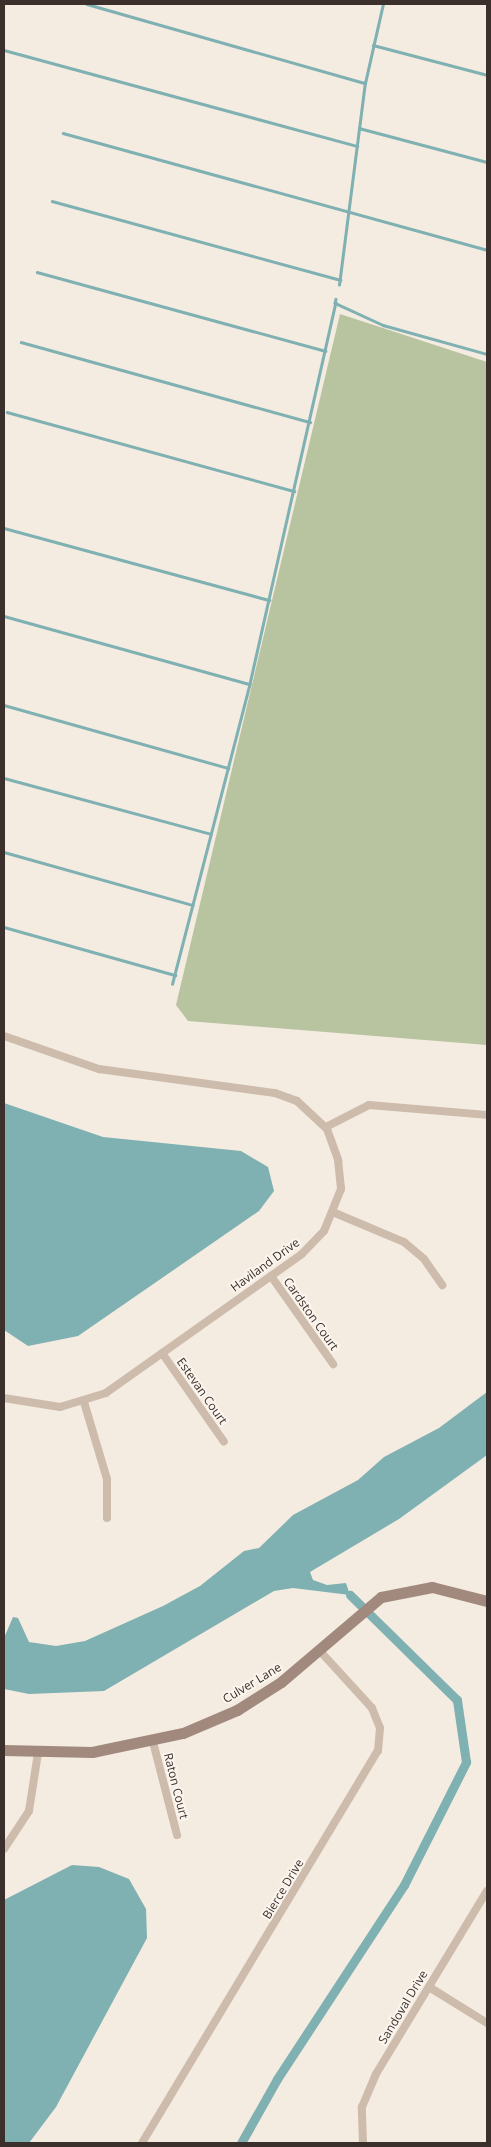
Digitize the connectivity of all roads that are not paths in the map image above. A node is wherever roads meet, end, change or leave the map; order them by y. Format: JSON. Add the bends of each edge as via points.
{"nodes":[{"id":1,"x":4,"y":1036,"type":"edge"},
{"id":2,"x":487,"y":1115,"type":"edge"},
{"id":3,"x":326,"y":1127,"type":"junction"},
{"id":4,"x":335,"y":1213,"type":"junction"},
{"id":5,"x":270,"y":1276,"type":"junction"},
{"id":6,"x":442,"y":1285,"type":"dead end"},
{"id":7,"x":162,"y":1353,"type":"junction"},
{"id":8,"x":333,"y":1364,"type":"dead end"},
{"id":9,"x":4,"y":1398,"type":"edge"},
{"id":10,"x":84,"y":1402,"type":"junction"},
{"id":11,"x":224,"y":1442,"type":"dead end"},
{"id":12,"x":107,"y":1518,"type":"dead end"},
{"id":13,"x":487,"y":1601,"type":"edge"},
{"id":14,"x":320,"y":1651,"type":"junction"},
{"id":15,"x":153,"y":1742,"type":"junction"},
{"id":16,"x":4,"y":1750,"type":"edge"},
{"id":17,"x":38,"y":1753,"type":"junction"},
{"id":18,"x":177,"y":1835,"type":"dead end"},
{"id":19,"x":4,"y":1849,"type":"edge"},
{"id":20,"x":487,"y":1890,"type":"edge"},
{"id":21,"x":429,"y":1987,"type":"junction"},
{"id":22,"x":487,"y":2023,"type":"edge"},
{"id":23,"x":142,"y":2143,"type":"edge"},
{"id":24,"x":363,"y":2143,"type":"edge"}],
"edges":[{"from":1,"to":3,"type":"street","name":"Haviland Drive","via":[[98,1069],[285,1096],[308,1108]]},
{"from":2,"to":3,"type":"street","via":[[370,1105],[348,1112]]},
{"from":3,"to":4,"type":"street","name":"Haviland Drive","via":[[341,1177]]},
{"from":4,"to":5,"type":"street","name":"Haviland Drive","via":[[314,1243]]},
{"from":4,"to":6,"type":"street","via":[[404,1242],[424,1259]]},
{"from":5,"to":7,"type":"street","name":"Haviland Drive"},
{"from":5,"to":8,"type":"street","name":"Cardston Court"},
{"from":7,"to":10,"type":"street","name":"Haviland Drive"},
{"from":7,"to":11,"type":"street","name":"Estevan Court"},
{"from":9,"to":10,"type":"street","name":"Haviland Drive","via":[[45,1407]]},
{"from":10,"to":12,"type":"street","via":[[107,1479]]},
{"from":13,"to":14,"type":"street","name":"Culver Lane","via":[[420,1587],[390,1593],[369,1603]]},
{"from":14,"to":15,"type":"street","name":"Culver Lane","via":[[237,1710]]},
{"from":14,"to":23,"type":"street","name":"Bierce Drive","via":[[372,1708],[380,1728],[378,1751]]},
{"from":15,"to":17,"type":"street","name":"Culver Lane","via":[[92,1752]]},
{"from":15,"to":18,"type":"street","name":"Raton Court"},
{"from":16,"to":17,"type":"street","name":"Culver Lane"},
{"from":17,"to":19,"type":"street","via":[[29,1811]]},
{"from":20,"to":21,"type":"street","name":"Sandoval Drive"},
{"from":21,"to":22,"type":"street"},
{"from":21,"to":24,"type":"street","name":"Sandoval Drive","via":[[367,2094],[360,2122]]}]}
